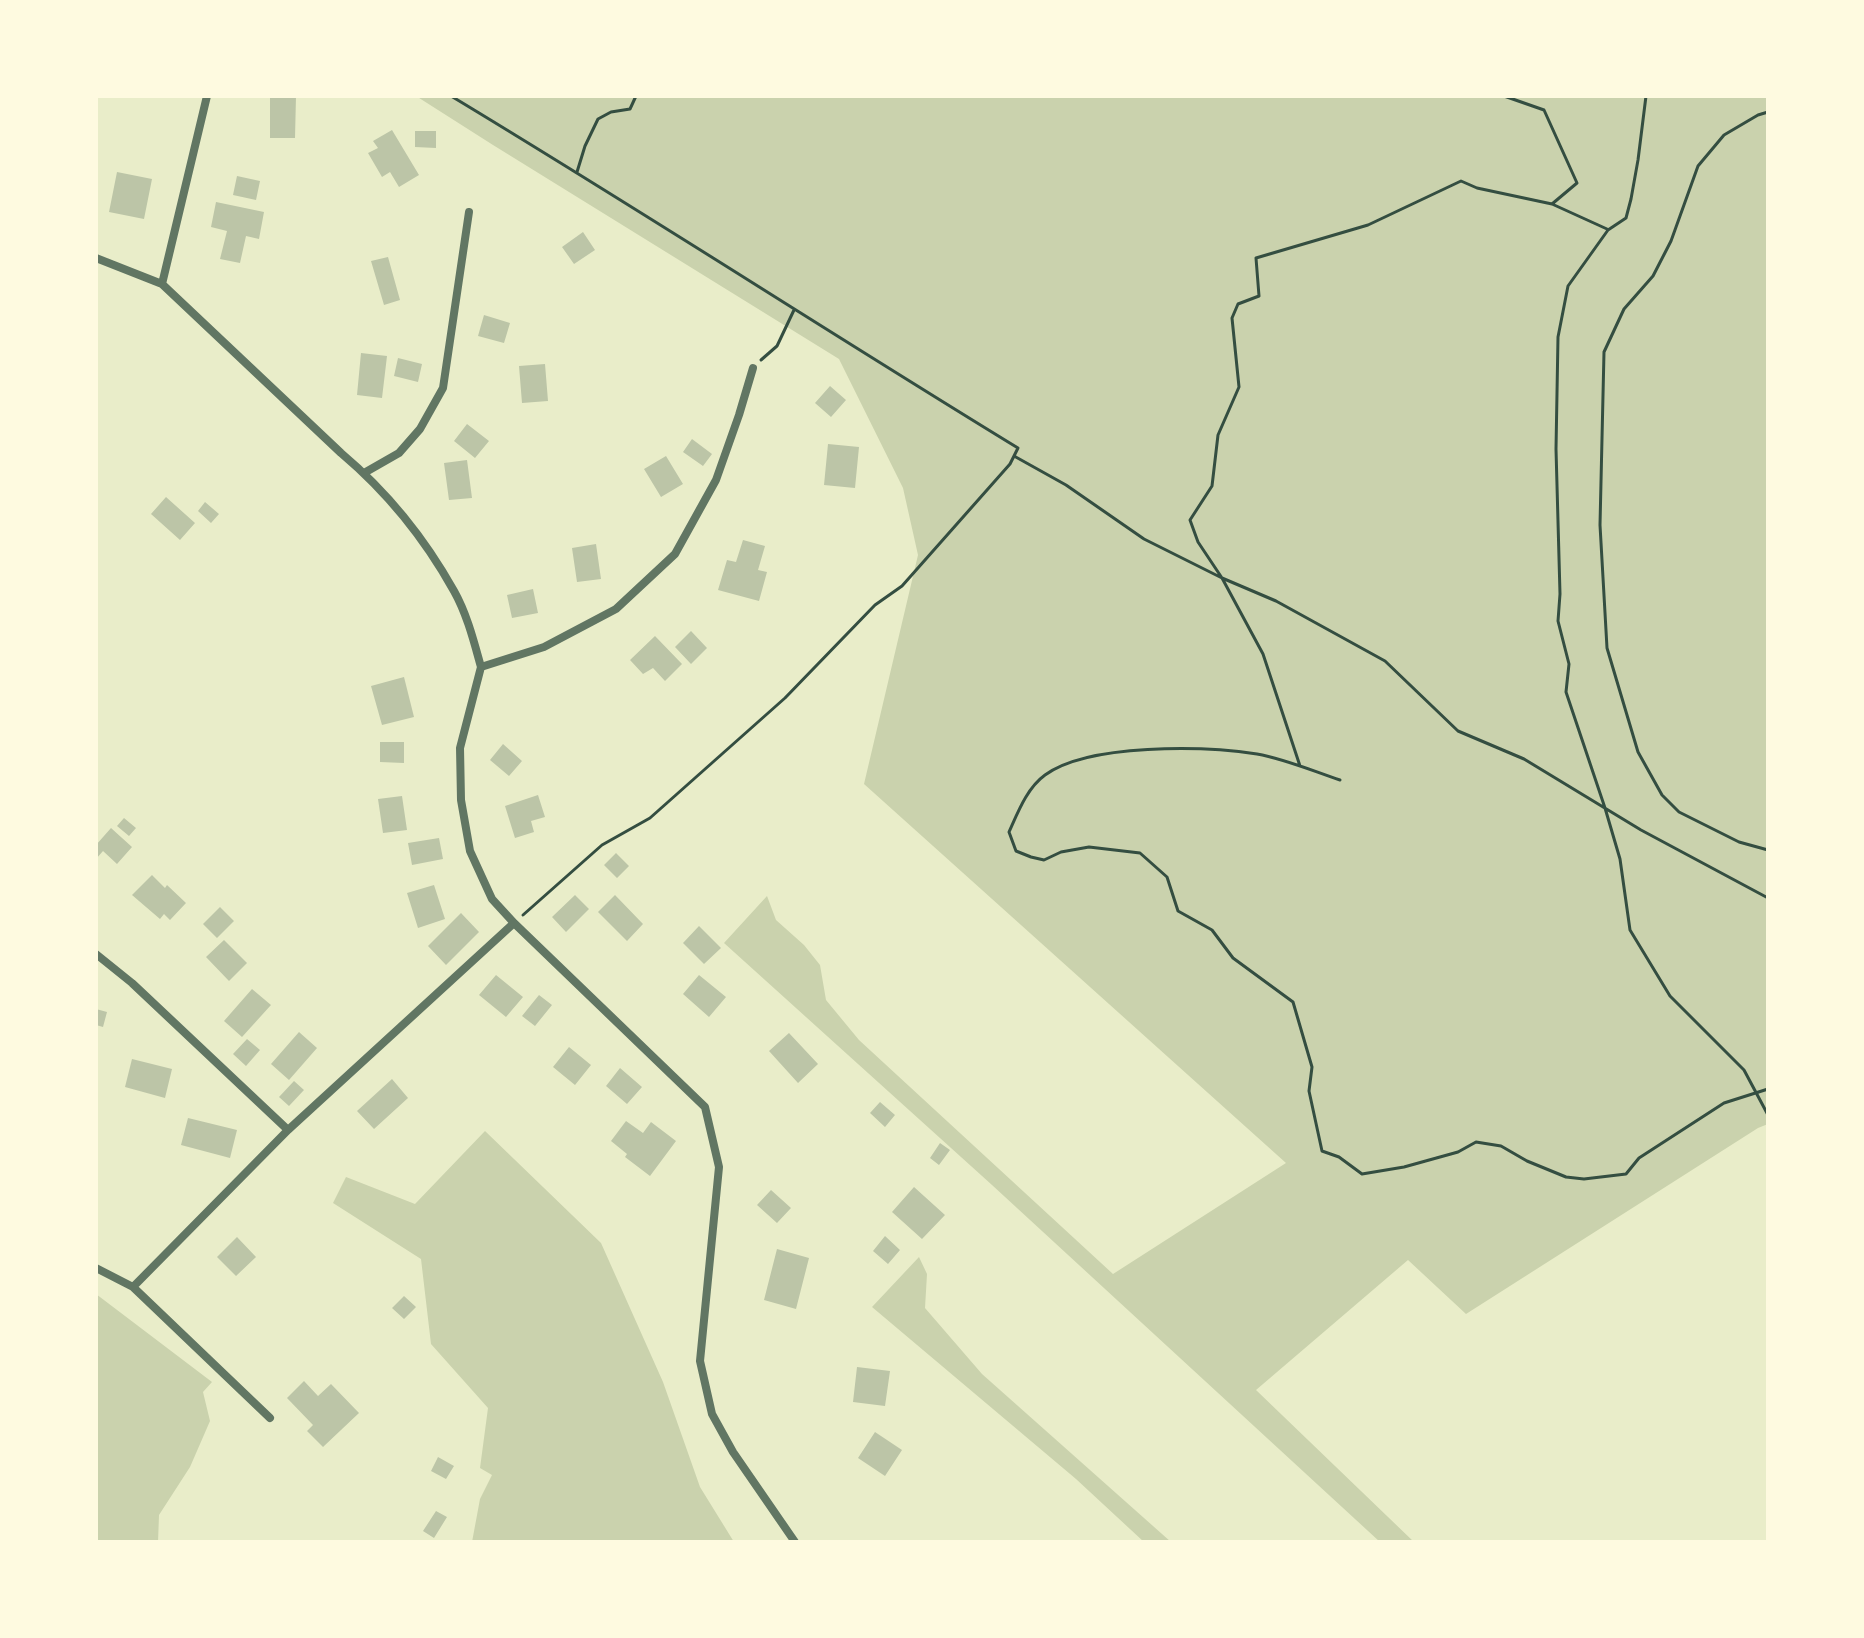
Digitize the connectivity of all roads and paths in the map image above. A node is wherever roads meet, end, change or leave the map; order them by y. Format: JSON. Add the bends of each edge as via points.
{"nodes":[{"id":1,"x":207,"y":96,"type":"edge"},
{"id":2,"x":451,"y":96,"type":"edge"},
{"id":3,"x":636,"y":96,"type":"edge"},
{"id":4,"x":1504,"y":96,"type":"edge"},
{"id":5,"x":1646,"y":96,"type":"edge"},
{"id":6,"x":1768,"y":112,"type":"edge"},
{"id":7,"x":577,"y":172,"type":"junction"},
{"id":8,"x":1552,"y":204,"type":"junction"},
{"id":9,"x":469,"y":212,"type":"dead end"},
{"id":10,"x":1608,"y":230,"type":"junction"},
{"id":11,"x":96,"y":258,"type":"edge"},
{"id":12,"x":162,"y":284,"type":"junction"},
{"id":13,"x":794,"y":310,"type":"junction"},
{"id":14,"x":753,"y":368,"type":"joint"},
{"id":15,"x":1014,"y":456,"type":"junction"},
{"id":16,"x":364,"y":473,"type":"junction"},
{"id":17,"x":1222,"y":578,"type":"junction"},
{"id":18,"x":481,"y":667,"type":"junction"},
{"id":19,"x":1300,"y":766,"type":"junction"},
{"id":20,"x":1340,"y":780,"type":"dead end"},
{"id":21,"x":1605,"y":808,"type":"junction"},
{"id":22,"x":1768,"y":850,"type":"edge"},
{"id":23,"x":1768,"y":898,"type":"edge"},
{"id":24,"x":514,"y":923,"type":"junction"},
{"id":25,"x":96,"y":954,"type":"edge"},
{"id":26,"x":1768,"y":1089,"type":"edge"},
{"id":27,"x":1757,"y":1093,"type":"junction"},
{"id":28,"x":1768,"y":1115,"type":"edge"},
{"id":29,"x":288,"y":1130,"type":"junction"},
{"id":30,"x":96,"y":1268,"type":"edge"},
{"id":31,"x":133,"y":1287,"type":"junction"},
{"id":32,"x":270,"y":1418,"type":"dead end"},
{"id":33,"x":795,"y":1542,"type":"edge"}],
"edges":[{"from":1,"to":12,"type":"street"},
{"from":2,"to":7,"type":"path"},
{"from":3,"to":7,"type":"path","via":[[630,109],[598,119]]},
{"from":4,"to":8,"type":"path","via":[[1544,110],[1577,183]]},
{"from":5,"to":10,"type":"path","via":[[1626,218]]},
{"from":6,"to":22,"type":"path","via":[[1724,135],[1698,166],[1671,241],[1653,276],[1624,309],[1604,352],[1600,525],[1607,648],[1638,752],[1662,795],[1679,812],[1739,842]]},
{"from":7,"to":13,"type":"path"},
{"from":8,"to":10,"type":"path"},
{"from":8,"to":17,"type":"path","via":[[1461,181],[1368,225],[1256,258],[1259,296],[1238,304],[1232,318],[1239,387],[1218,435],[1212,486],[1190,520]]},
{"from":9,"to":16,"type":"street","via":[[443,388],[399,453]]},
{"from":10,"to":21,"type":"path","via":[[1568,286],[1558,337],[1556,449],[1558,621],[1569,664],[1566,692]]},
{"from":11,"to":12,"type":"street"},
{"from":12,"to":16,"type":"street"},
{"from":13,"to":14,"type":"path","via":[[777,346]]},
{"from":13,"to":15,"type":"path","via":[[1018,448]]},
{"from":14,"to":18,"type":"street","via":[[716,480],[675,554],[616,609],[544,647]]},
{"from":15,"to":17,"type":"path","via":[[1144,539]]},
{"from":15,"to":24,"type":"path","via":[[902,586],[875,605],[785,698],[650,818],[602,845]]},
{"from":16,"to":18,"type":"street","via":[[407,520],[455,592]]},
{"from":17,"to":19,"type":"path","via":[[1263,654]]},
{"from":17,"to":21,"type":"path","via":[[1276,601],[1385,661],[1458,731],[1524,759]]},
{"from":18,"to":24,"type":"street","via":[[460,748],[461,800],[470,851],[492,899]]},
{"from":19,"to":20,"type":"path"},
{"from":19,"to":27,"type":"path","via":[[1258,754],[1179,747],[1111,753],[1061,765],[1042,777],[1009,832],[1016,851],[1044,860],[1089,847],[1140,853],[1167,877],[1178,911],[1212,930],[1233,958],[1293,1002],[1312,1067],[1309,1091],[1322,1151],[1362,1174],[1458,1152],[1476,1142],[1501,1146],[1566,1177],[1626,1174],[1639,1158],[1724,1103]]},
{"from":21,"to":23,"type":"path"},
{"from":21,"to":27,"type":"path","via":[[1620,859],[1630,930],[1670,996],[1744,1070]]},
{"from":24,"to":29,"type":"street"},
{"from":24,"to":33,"type":"street","via":[[705,1107],[719,1167],[700,1361],[712,1414]]},
{"from":25,"to":29,"type":"street"},
{"from":26,"to":27,"type":"path"},
{"from":27,"to":28,"type":"path"},
{"from":29,"to":31,"type":"street"},
{"from":30,"to":31,"type":"street"},
{"from":31,"to":32,"type":"street"}]}
